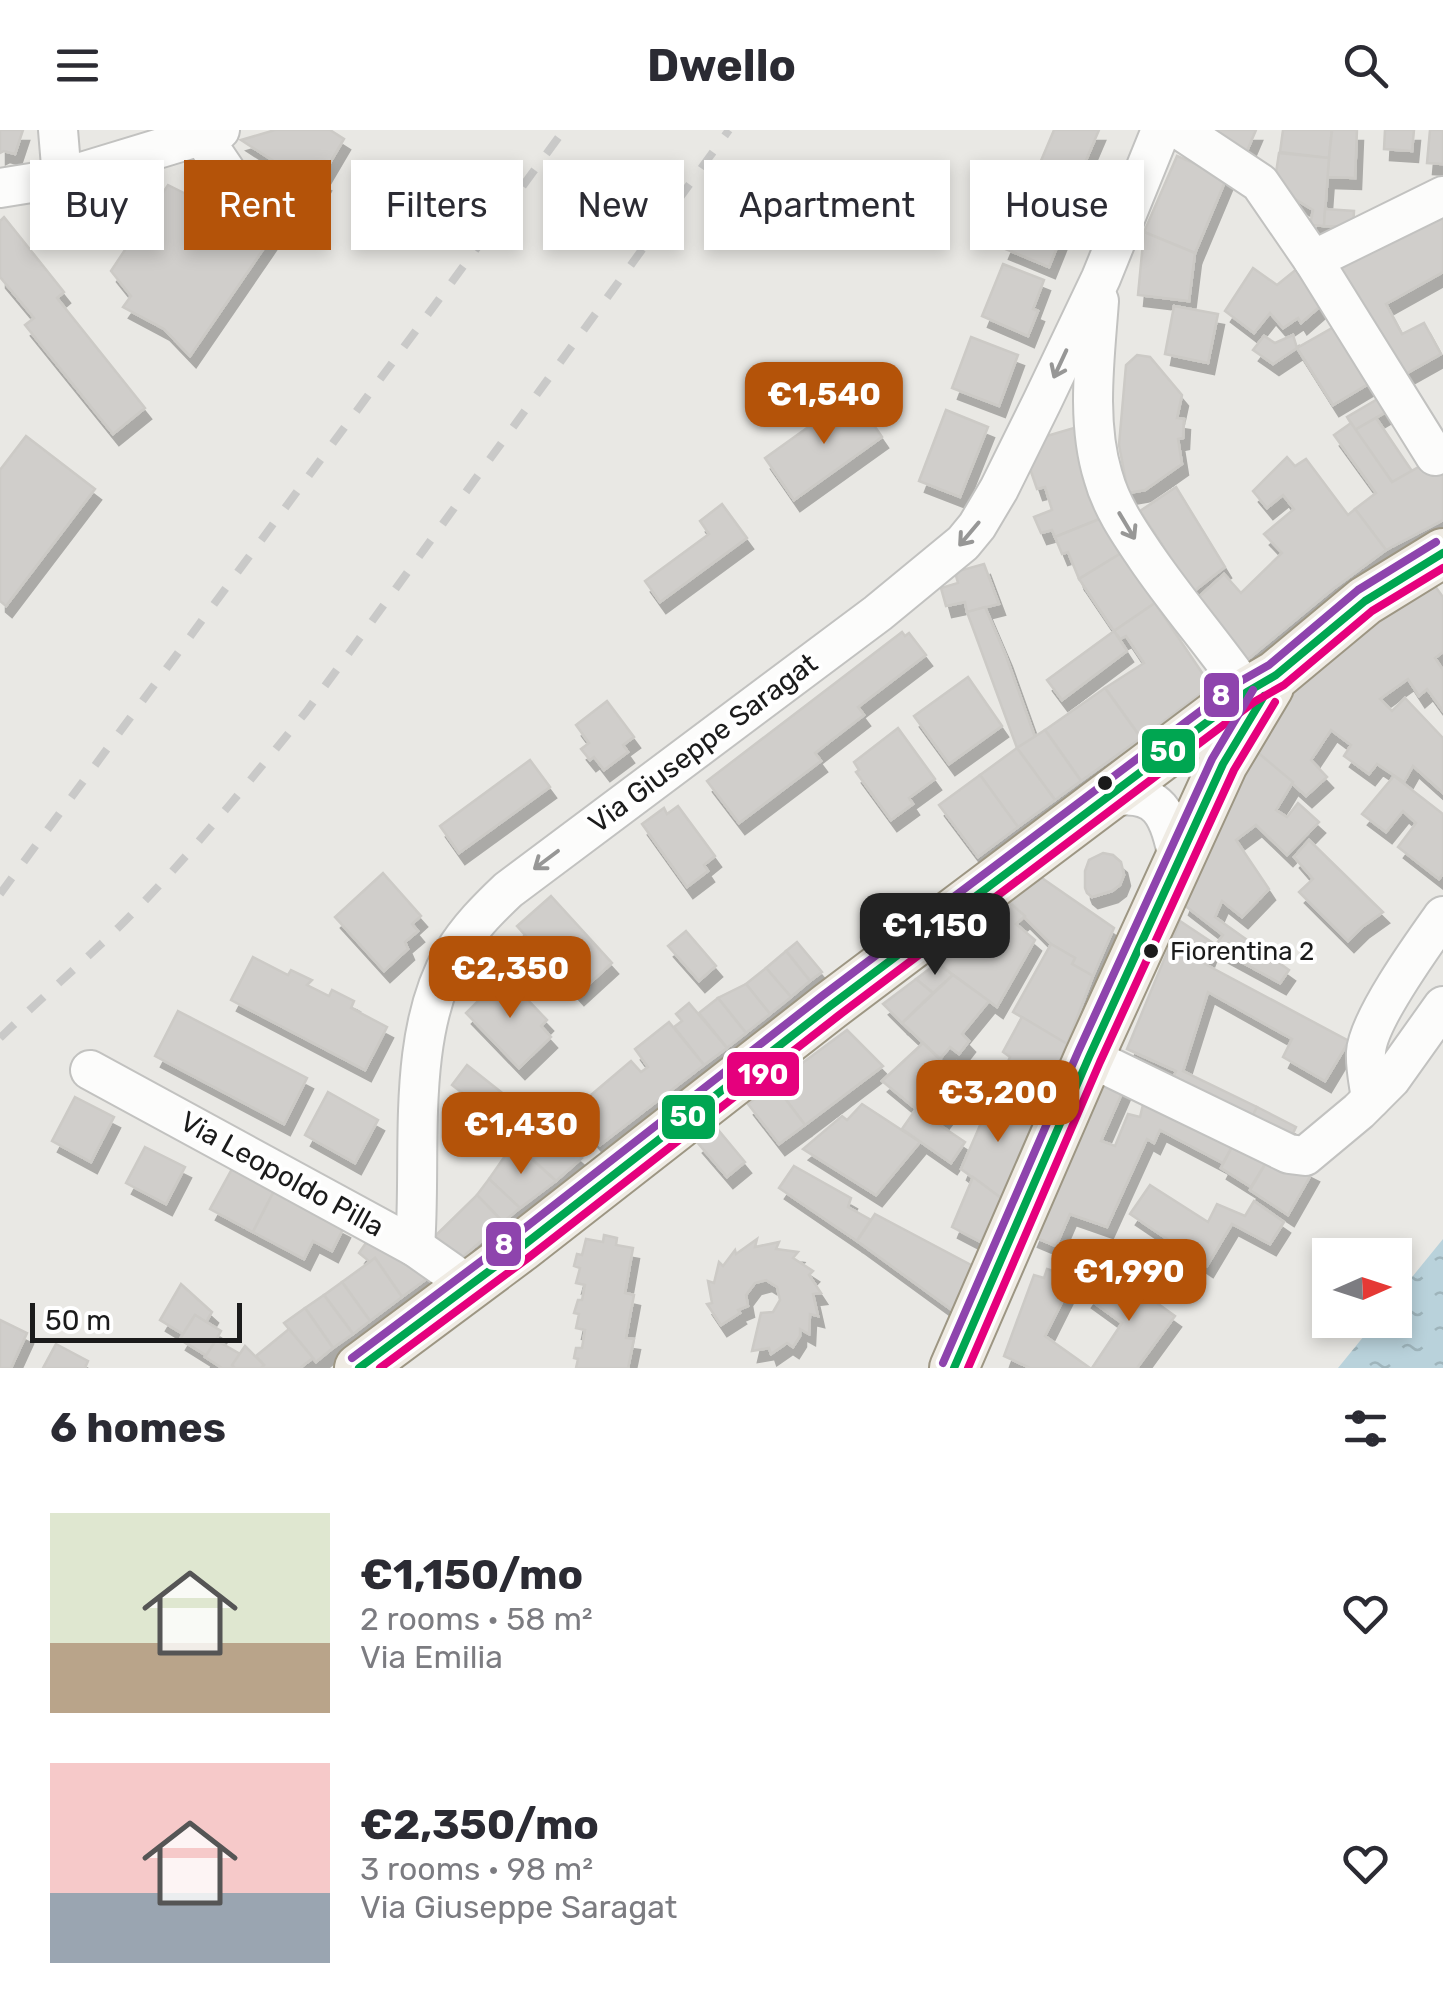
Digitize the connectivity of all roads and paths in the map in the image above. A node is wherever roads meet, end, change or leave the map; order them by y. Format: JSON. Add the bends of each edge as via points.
{"nodes":[{"id":1,"x":58,"y":130,"type":"edge"},
{"id":2,"x":1162,"y":130,"type":"edge"},
{"id":3,"x":1180,"y":130,"type":"edge"},
{"id":4,"x":211,"y":133,"type":"edge"},
{"id":5,"x":60,"y":160,"type":"edge"},
{"id":6,"x":122,"y":160,"type":"edge"},
{"id":7,"x":222,"y":160,"type":"edge"},
{"id":8,"x":30,"y":183,"type":"edge"},
{"id":9,"x":0,"y":188,"type":"edge"},
{"id":10,"x":1443,"y":196,"type":"edge"},
{"id":11,"x":1313,"y":260,"type":"junction"},
{"id":12,"x":1101,"y":278,"type":"junction"},
{"id":13,"x":1435,"y":456,"type":"dead end"},
{"id":14,"x":1443,"y":553,"type":"edge"},
{"id":15,"x":1262,"y":684,"type":"junction"},
{"id":16,"x":1106,"y":798,"type":"junction"},
{"id":17,"x":1179,"y":862,"type":"junction"},
{"id":18,"x":1443,"y":916,"type":"edge"},
{"id":19,"x":1443,"y":1006,"type":"edge"},
{"id":20,"x":1089,"y":1057,"type":"junction"},
{"id":21,"x":90,"y":1070,"type":"dead end"},
{"id":22,"x":1372,"y":1098,"type":"junction"},
{"id":23,"x":414,"y":1247,"type":"junction"},
{"id":24,"x":469,"y":1285,"type":"junction"},
{"id":25,"x":358,"y":1368,"type":"edge"},
{"id":26,"x":954,"y":1368,"type":"edge"}],
"edges":[{"from":1,"to":5,"type":"street"},
{"from":2,"to":12,"type":"street","name":"Via Giuseppe Saragat"},
{"from":3,"to":11,"type":"street","via":[[1260,182]]},
{"from":4,"to":6,"type":"street"},
{"from":4,"to":7,"type":"street"},
{"from":8,"to":9,"type":"street"},
{"from":10,"to":11,"type":"street"},
{"from":11,"to":13,"type":"street"},
{"from":12,"to":15,"type":"street","one_way":true,"via":[[1094,408],[1108,492],[1174,598]]},
{"from":12,"to":23,"type":"street","name":"Via Giuseppe Saragat","one_way":true,"via":[[999,490],[963,543],[508,890],[467,933],[446,967],[425,1034]]},
{"from":14,"to":15,"type":"main road","via":[[1365,600]]},
{"from":15,"to":16,"type":"main road"},
{"from":15,"to":17,"type":"main road"},
{"from":16,"to":17,"type":"street","via":[[1132,794],[1158,807],[1171,827]]},
{"from":16,"to":24,"type":"main road"},
{"from":17,"to":20,"type":"main road"},
{"from":18,"to":22,"type":"street","via":[[1372,1031],[1366,1050]]},
{"from":19,"to":22,"type":"street"},
{"from":20,"to":22,"type":"street","via":[[1289,1154],[1304,1156]]},
{"from":20,"to":26,"type":"main road"},
{"from":21,"to":23,"type":"street","name":"Via Leopoldo Pilla"},
{"from":23,"to":24,"type":"street","name":"Via Leopoldo Pilla"},
{"from":24,"to":25,"type":"main road"}]}
